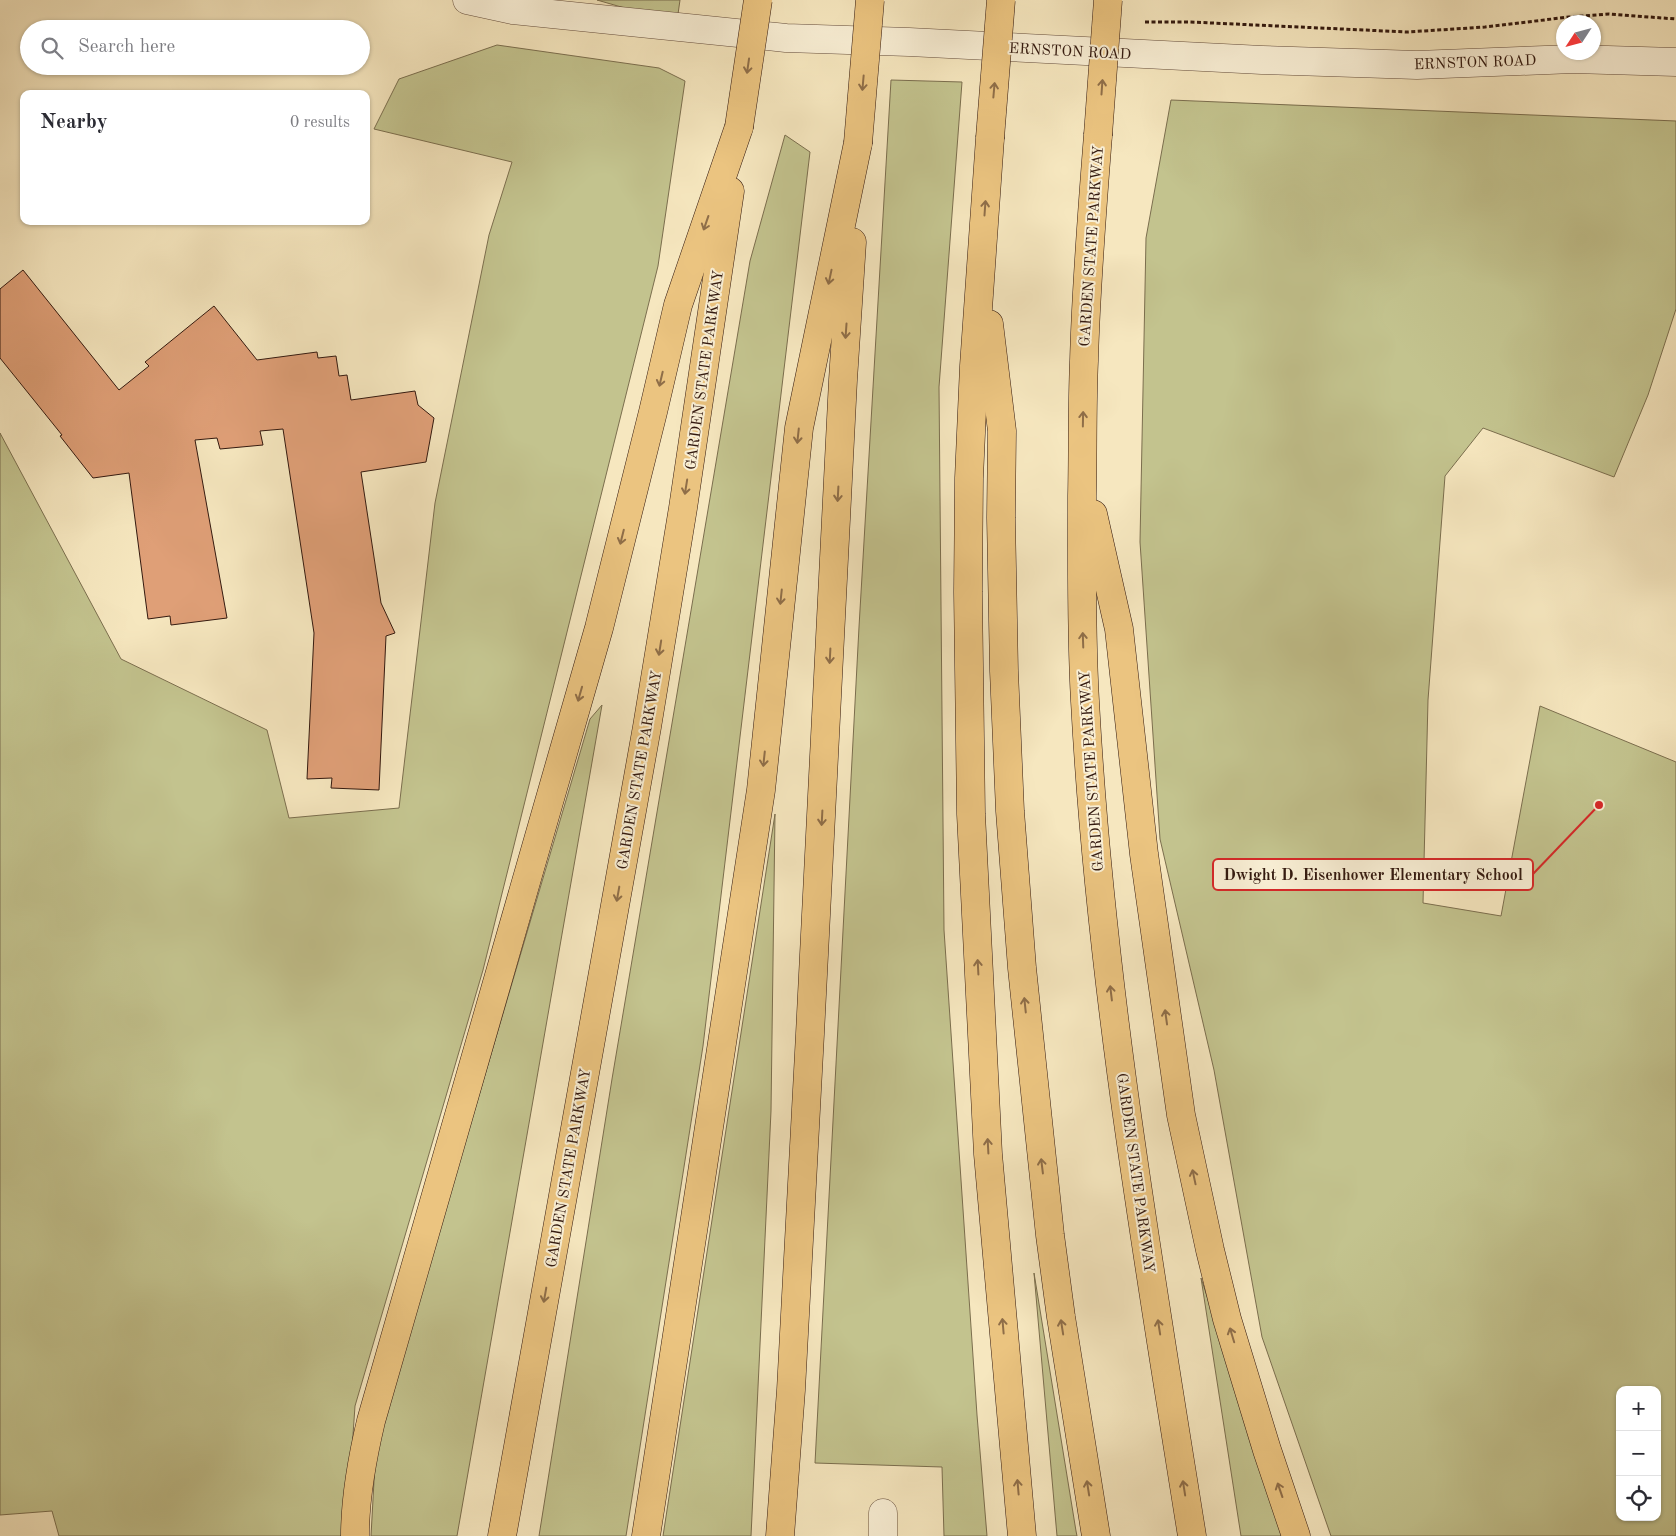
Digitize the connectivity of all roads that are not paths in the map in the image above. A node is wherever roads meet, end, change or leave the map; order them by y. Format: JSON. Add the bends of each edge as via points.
{"nodes":[{"id":1,"x":467,"y":0,"type":"edge"},
{"id":2,"x":758,"y":0,"type":"edge"},
{"id":3,"x":870,"y":0,"type":"edge"},
{"id":4,"x":1001,"y":0,"type":"edge"},
{"id":5,"x":1108,"y":0,"type":"edge"},
{"id":6,"x":1676,"y":62,"type":"edge"},
{"id":7,"x":739,"y":128,"type":"junction"},
{"id":8,"x":858,"y":143,"type":"junction"},
{"id":9,"x":981,"y":256,"type":"junction"},
{"id":10,"x":1083,"y":468,"type":"junction"},
{"id":11,"x":355,"y":1536,"type":"edge"},
{"id":12,"x":502,"y":1536,"type":"edge"},
{"id":13,"x":646,"y":1536,"type":"edge"},
{"id":14,"x":780,"y":1536,"type":"edge"},
{"id":15,"x":1022,"y":1536,"type":"edge"},
{"id":16,"x":1096,"y":1536,"type":"edge"},
{"id":17,"x":1192,"y":1536,"type":"edge"},
{"id":18,"x":1296,"y":1536,"type":"edge"}],
"edges":[{"from":1,"to":6,"type":"street","name":"ERNSTON ROAD","via":[[513,10],[786,38],[1407,65],[1573,59]]},
{"from":2,"to":7,"type":"highway","name":"GARDEN STATE PARKWAY","one_way":true,"bridge":true},
{"from":3,"to":8,"type":"highway","one_way":true,"bridge":true},
{"from":9,"to":4,"type":"highway","one_way":true,"bridge":true},
{"from":10,"to":5,"type":"highway","name":"GARDEN STATE PARKWAY","one_way":true,"bridge":true,"via":[[1089,254]]},
{"from":7,"to":11,"type":"highway","one_way":true,"via":[[678,305],[599,628],[370,1421],[358,1488]]},
{"from":7,"to":12,"type":"highway","name":"GARDEN STATE PARKWAY","one_way":true,"via":[[685,498],[644,745]]},
{"from":8,"to":13,"type":"highway","one_way":true,"via":[[799,428],[761,790]]},
{"from":8,"to":14,"type":"highway","one_way":true},
{"from":15,"to":9,"type":"highway","one_way":true,"via":[[988,1154],[971,814],[969,478]]},
{"from":16,"to":9,"type":"highway","one_way":true,"via":[[1050,1235],[1022,968],[1004,671],[1002,431]]},
{"from":17,"to":10,"type":"highway","name":"GARDEN STATE PARKWAY","one_way":true,"via":[[1132,1149],[1103,921],[1085,699]]},
{"from":18,"to":10,"type":"highway","one_way":true,"via":[[1227,1319],[1181,1115],[1144,854],[1119,629]]}]}
